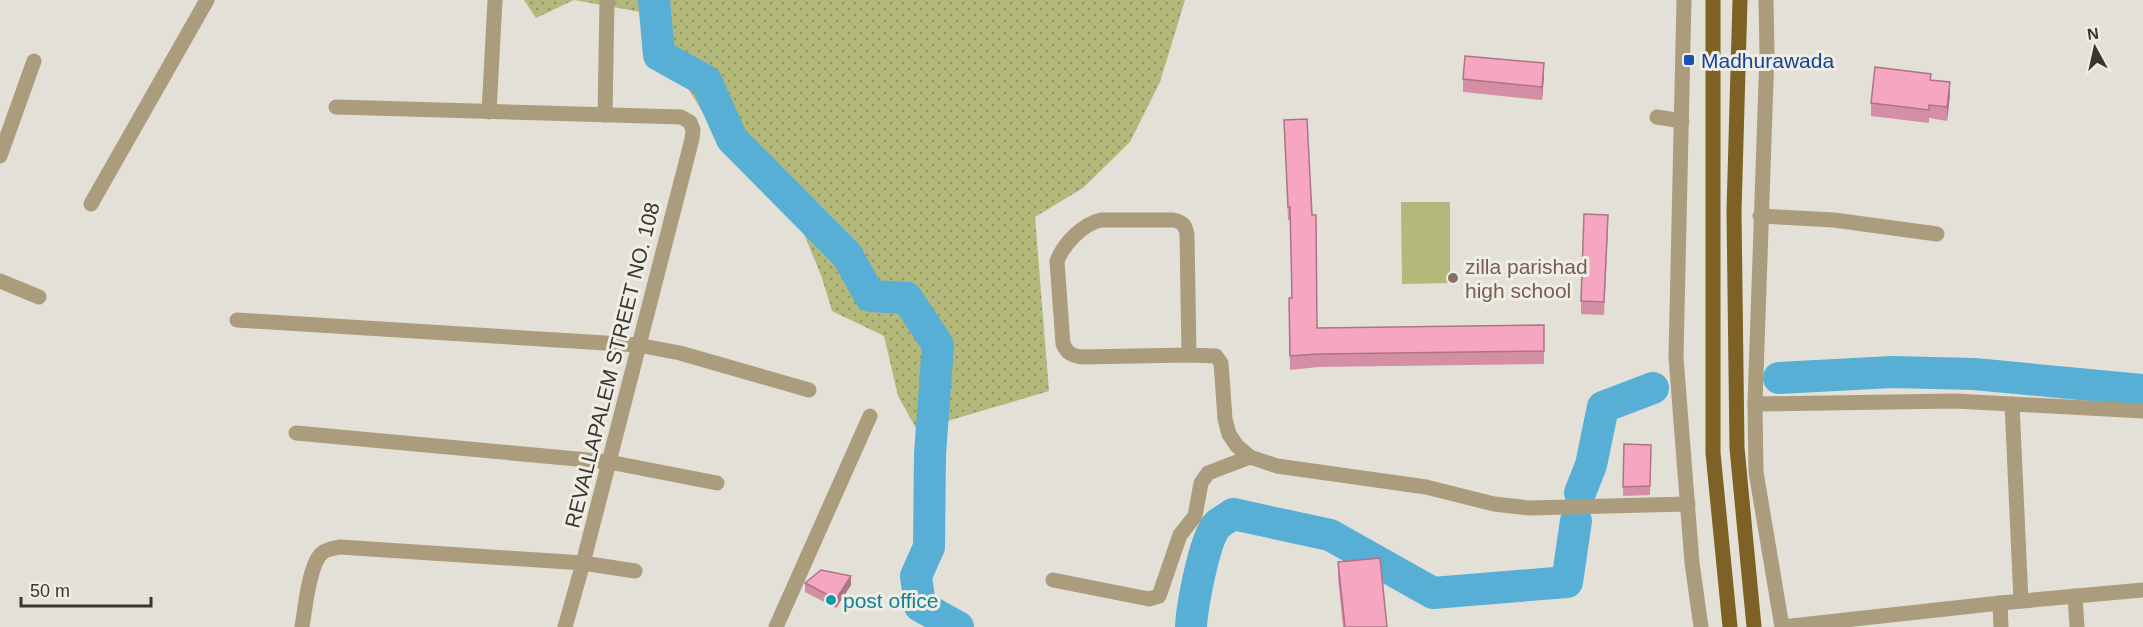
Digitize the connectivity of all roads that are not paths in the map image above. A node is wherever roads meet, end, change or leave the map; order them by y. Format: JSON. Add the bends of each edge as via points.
{"nodes":[{"id":1,"x":207,"y":0,"type":"edge"},
{"id":2,"x":495,"y":0,"type":"edge"},
{"id":3,"x":607,"y":0,"type":"edge"},
{"id":4,"x":1684,"y":0,"type":"edge"},
{"id":5,"x":1713,"y":0,"type":"edge"},
{"id":6,"x":1740,"y":0,"type":"edge"},
{"id":7,"x":1766,"y":0,"type":"edge"},
{"id":8,"x":34,"y":61,"type":"dead end"},
{"id":9,"x":336,"y":107,"type":"dead end"},
{"id":10,"x":489,"y":112,"type":"junction"},
{"id":11,"x":605,"y":115,"type":"junction"},
{"id":12,"x":1657,"y":117,"type":"dead end"},
{"id":13,"x":1682,"y":121,"type":"junction"},
{"id":14,"x":0,"y":156,"type":"edge"},
{"id":15,"x":91,"y":204,"type":"dead end"},
{"id":16,"x":1760,"y":216,"type":"junction"},
{"id":17,"x":1937,"y":234,"type":"dead end"},
{"id":18,"x":0,"y":281,"type":"edge"},
{"id":19,"x":39,"y":297,"type":"dead end"},
{"id":20,"x":237,"y":320,"type":"dead end"},
{"id":21,"x":638,"y":345,"type":"junction"},
{"id":22,"x":1189,"y":355,"type":"junction"},
{"id":23,"x":809,"y":390,"type":"dead end"},
{"id":24,"x":1755,"y":404,"type":"junction"},
{"id":25,"x":2012,"y":404,"type":"junction"},
{"id":26,"x":2143,"y":411,"type":"edge"},
{"id":27,"x":870,"y":416,"type":"dead end"},
{"id":28,"x":296,"y":433,"type":"dead end"},
{"id":29,"x":1250,"y":456,"type":"junction"},
{"id":30,"x":609,"y":462,"type":"junction"},
{"id":31,"x":717,"y":483,"type":"dead end"},
{"id":32,"x":1688,"y":504,"type":"junction"},
{"id":33,"x":583,"y":563,"type":"junction"},
{"id":34,"x":635,"y":571,"type":"dead end"},
{"id":35,"x":1053,"y":580,"type":"dead end"},
{"id":36,"x":2143,"y":590,"type":"edge"},
{"id":37,"x":2075,"y":596,"type":"junction"},
{"id":38,"x":2021,"y":601,"type":"junction"},
{"id":39,"x":2000,"y":603,"type":"junction"},
{"id":40,"x":302,"y":627,"type":"edge"},
{"id":41,"x":565,"y":627,"type":"edge"},
{"id":42,"x":776,"y":627,"type":"edge"},
{"id":43,"x":1701,"y":627,"type":"edge"},
{"id":44,"x":1730,"y":627,"type":"edge"},
{"id":45,"x":1754,"y":627,"type":"edge"},
{"id":46,"x":1782,"y":627,"type":"edge"},
{"id":47,"x":2001,"y":627,"type":"edge"},
{"id":48,"x":2077,"y":627,"type":"edge"}],
"edges":[{"from":1,"to":15,"type":"street"},
{"from":2,"to":10,"type":"street"},
{"from":3,"to":11,"type":"street"},
{"from":4,"to":13,"type":"street"},
{"from":5,"to":44,"type":"main road","via":[[1713,453]]},
{"from":6,"to":45,"type":"main road","via":[[1734,211],[1737,448]]},
{"from":7,"to":16,"type":"street"},
{"from":8,"to":14,"type":"street"},
{"from":9,"to":10,"type":"street"},
{"from":10,"to":11,"type":"street"},
{"from":11,"to":21,"type":"street","name":"REVALLAPALEM STREET NO. 108","via":[[681,117],[690,122],[693,130]]},
{"from":12,"to":13,"type":"street"},
{"from":13,"to":32,"type":"street","via":[[1676,357]]},
{"from":16,"to":17,"type":"street","via":[[1834,220]]},
{"from":16,"to":24,"type":"street"},
{"from":18,"to":19,"type":"street"},
{"from":20,"to":21,"type":"street"},
{"from":21,"to":23,"type":"street"},
{"from":21,"to":30,"type":"street","name":"REVALLAPALEM STREET NO. 108"},
{"from":22,"to":22,"type":"street","via":[[1081,357],[1066,351],[1056,261],[1083,228],[1101,220],[1182,222],[1187,234]]},
{"from":22,"to":29,"type":"street","via":[[1216,356],[1221,363],[1229,434]]},
{"from":24,"to":25,"type":"street"},
{"from":24,"to":46,"type":"street","via":[[1756,472]]},
{"from":25,"to":26,"type":"street"},
{"from":25,"to":38,"type":"street"},
{"from":27,"to":42,"type":"street"},
{"from":28,"to":30,"type":"street"},
{"from":29,"to":32,"type":"street","via":[[1277,466],[1426,487],[1528,508]]},
{"from":29,"to":35,"type":"street","via":[[1218,467],[1201,483],[1195,516],[1180,535],[1159,596],[1149,599]]},
{"from":30,"to":31,"type":"street"},
{"from":30,"to":33,"type":"street","name":"REVALLAPALEM STREET NO. 108"},
{"from":32,"to":43,"type":"street"},
{"from":33,"to":34,"type":"street"},
{"from":33,"to":40,"type":"street","via":[[330,549],[321,553],[315,564]]},
{"from":33,"to":41,"type":"street","name":"REVALLAPALEM STREET NO. 108"},
{"from":36,"to":37,"type":"street"},
{"from":37,"to":38,"type":"street"},
{"from":37,"to":48,"type":"street"},
{"from":38,"to":39,"type":"street"},
{"from":39,"to":46,"type":"street"},
{"from":39,"to":47,"type":"street"}]}
